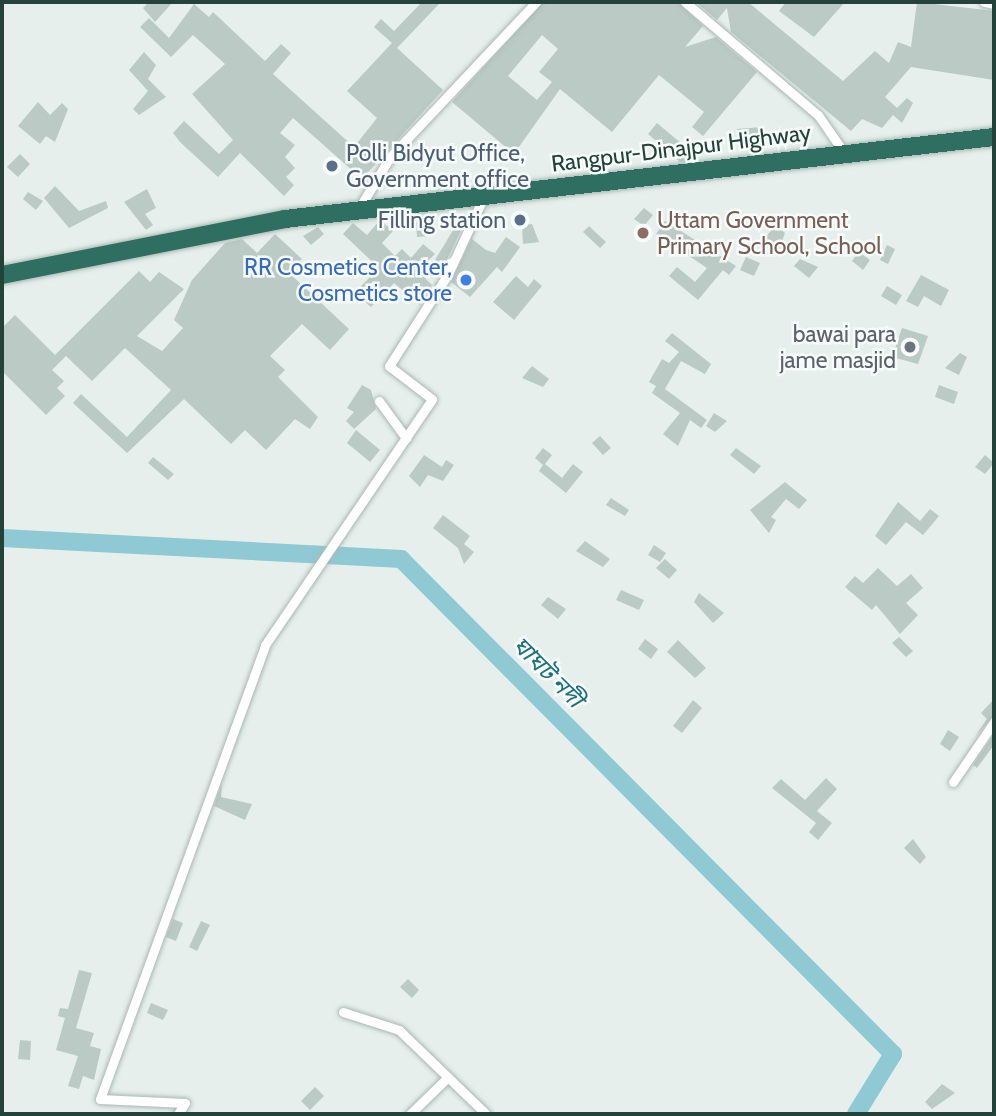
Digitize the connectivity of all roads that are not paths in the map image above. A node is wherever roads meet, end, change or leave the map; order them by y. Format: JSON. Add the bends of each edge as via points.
{"nodes":[{"id":1,"x":536,"y":2,"type":"edge"},
{"id":2,"x":685,"y":2,"type":"edge"},
{"id":3,"x":984,"y":2,"type":"edge"},
{"id":4,"x":994,"y":4,"type":"edge"},
{"id":5,"x":994,"y":136,"type":"edge"},
{"id":6,"x":845,"y":154,"type":"junction"},
{"id":7,"x":485,"y":195,"type":"junction"},
{"id":8,"x":357,"y":211,"type":"junction"},
{"id":9,"x":2,"y":275,"type":"edge"},
{"id":10,"x":379,"y":401,"type":"dead end"},
{"id":11,"x":407,"y":438,"type":"junction"},
{"id":12,"x":994,"y":722,"type":"edge"},
{"id":13,"x":953,"y":782,"type":"dead end"},
{"id":14,"x":344,"y":1012,"type":"dead end"},
{"id":15,"x":447,"y":1078,"type":"junction"},
{"id":16,"x":178,"y":1114,"type":"edge"},
{"id":17,"x":410,"y":1114,"type":"edge"},
{"id":18,"x":486,"y":1114,"type":"edge"}],
"edges":[{"from":1,"to":8,"type":"street","via":[[390,157]]},
{"from":2,"to":6,"type":"street","via":[[818,115]]},
{"from":3,"to":4,"type":"street"},
{"from":5,"to":6,"type":"highway","name":"Rangpur-Dinajpur Highway"},
{"from":6,"to":7,"type":"highway","name":"Rangpur-Dinajpur Highway"},
{"from":7,"to":8,"type":"highway","name":"Rangpur-Dinajpur Highway"},
{"from":7,"to":11,"type":"street","via":[[448,274],[389,366],[432,399]]},
{"from":8,"to":9,"type":"highway","name":"Rangpur-Dinajpur Highway"},
{"from":10,"to":11,"type":"street"},
{"from":11,"to":16,"type":"street","via":[[287,607],[250,678],[100,1099],[185,1103]]},
{"from":12,"to":13,"type":"street"},
{"from":14,"to":15,"type":"street","via":[[399,1030]]},
{"from":15,"to":17,"type":"street"},
{"from":15,"to":18,"type":"street"}]}
